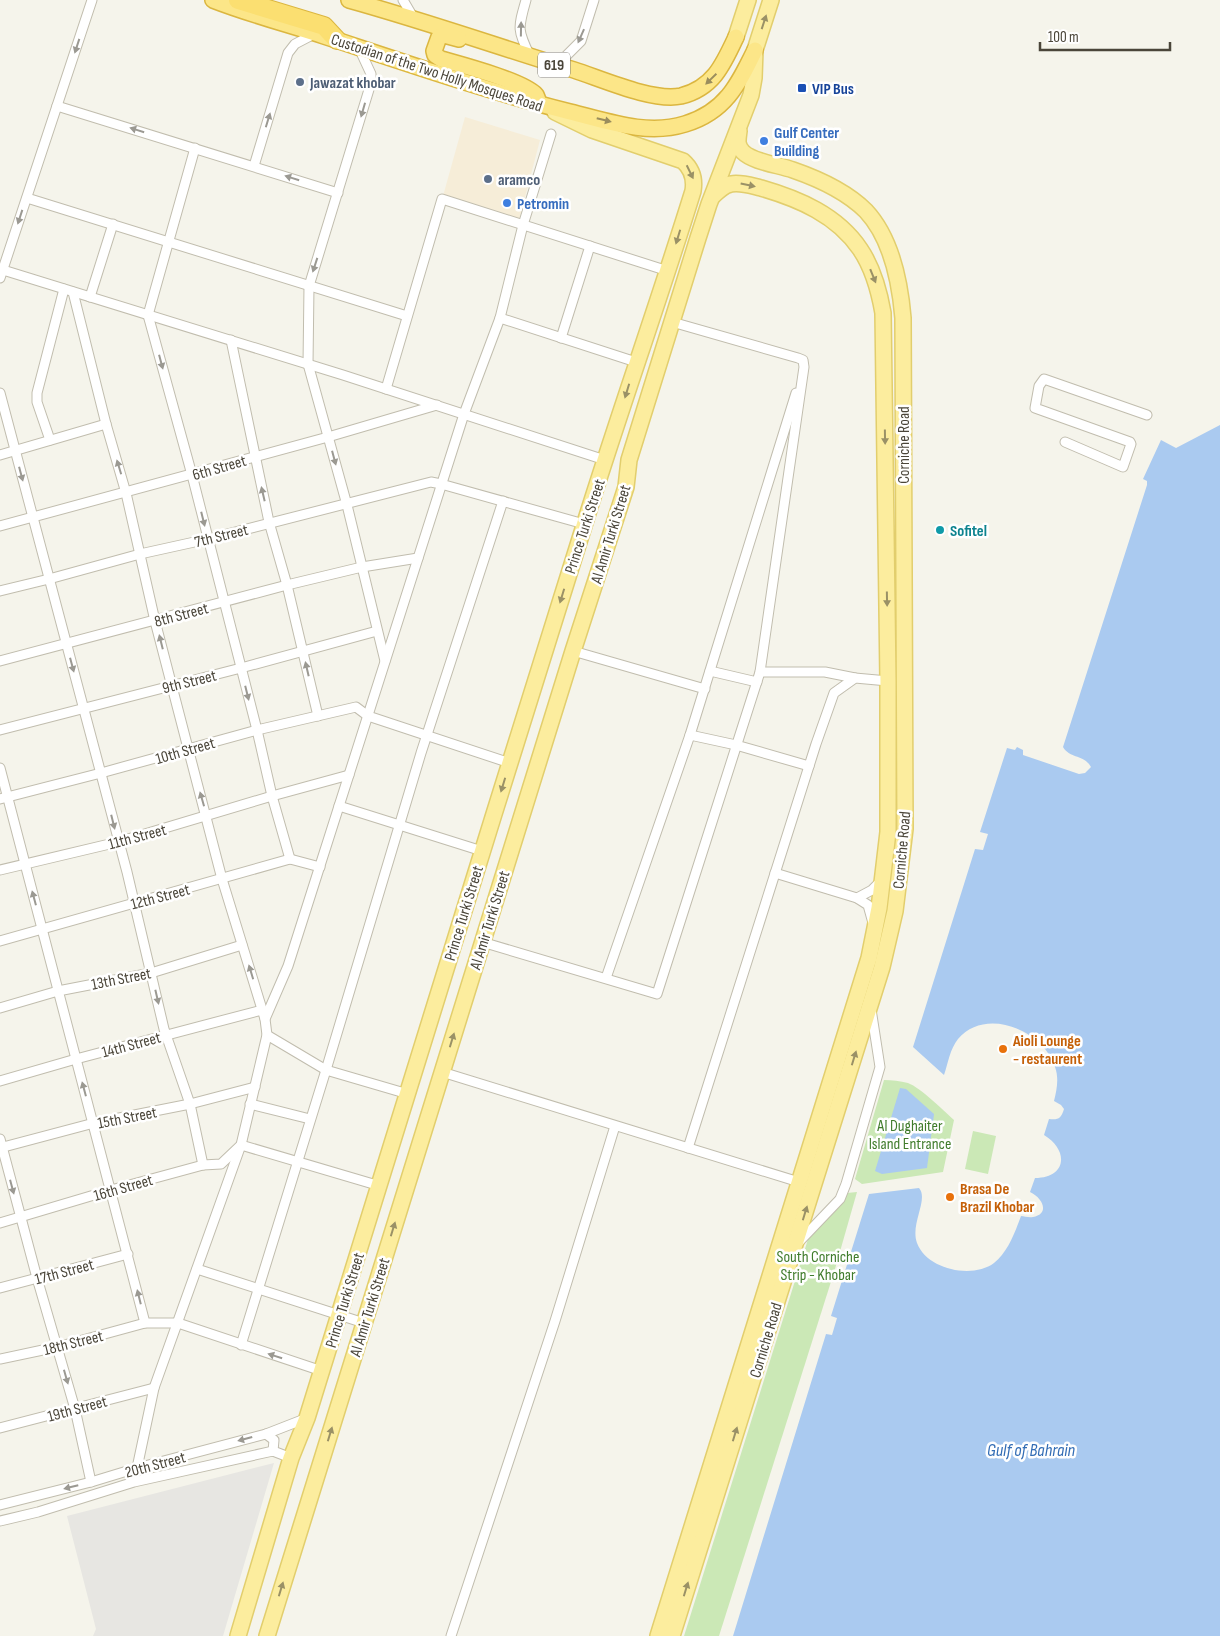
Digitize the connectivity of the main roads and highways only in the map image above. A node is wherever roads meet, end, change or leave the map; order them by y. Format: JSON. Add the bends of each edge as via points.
{"nodes":[{"id":1,"x":202,"y":0,"type":"edge"},
{"id":2,"x":349,"y":0,"type":"edge"},
{"id":3,"x":748,"y":0,"type":"edge"},
{"id":4,"x":771,"y":0,"type":"edge"},
{"id":5,"x":225,"y":2,"type":"edge"},
{"id":6,"x":736,"y":38,"type":"joint"},
{"id":7,"x":337,"y":40,"type":"junction"},
{"id":8,"x":755,"y":50,"type":"junction"},
{"id":9,"x":515,"y":51,"type":"junction"},
{"id":10,"x":539,"y":104,"type":"junction"},
{"id":11,"x":741,"y":119,"type":"junction"},
{"id":12,"x":782,"y":167,"type":"junction"},
{"id":13,"x":692,"y":191,"type":"joint"},
{"id":14,"x":774,"y":192,"type":"junction"},
{"id":15,"x":708,"y":204,"type":"junction"},
{"id":16,"x":606,"y":457,"type":"junction"},
{"id":17,"x":629,"y":460,"type":"junction"},
{"id":18,"x":238,"y":1636,"type":"edge"},
{"id":19,"x":267,"y":1636,"type":"edge"},
{"id":20,"x":658,"y":1636,"type":"edge"},
{"id":21,"x":672,"y":1636,"type":"edge"}],
"edges":[{"from":1,"to":5,"type":"main road"},
{"from":2,"to":9,"type":"highway","number":"619","via":[[413,17]]},
{"from":3,"to":6,"type":"main road"},
{"from":8,"to":4,"type":"main road","one_way":true},
{"from":5,"to":7,"type":"highway","name":"Custodian of the Two Holly Mosques Road"},
{"from":5,"to":7,"type":"highway","via":[[324,26]]},
{"from":6,"to":9,"type":"highway","number":"619","one_way":true,"via":[[721,68],[707,84],[680,96],[655,96]]},
{"from":7,"to":10,"type":"highway","name":"Custodian of the Two Holly Mosques Road"},
{"from":10,"to":8,"type":"highway","one_way":true,"via":[[636,127],[684,125],[714,110],[732,94]]},
{"from":8,"to":11,"type":"main road","via":[[751,95]]},
{"from":9,"to":10,"type":"highway","via":[[444,35],[439,37],[434,50],[441,59],[521,87],[536,96]]},
{"from":10,"to":13,"type":"main road","name":"Custodian of the Two Holly Mosques Road","one_way":true,"via":[[592,130],[683,161],[691,171]]},
{"from":11,"to":12,"type":"main road","name":"Corniche Road","via":[[737,140],[742,150],[752,157]]},
{"from":11,"to":15,"type":"main road","name":"Al Amir Turki Street"},
{"from":12,"to":14,"type":"main road","via":[[773,171],[771,176]]},
{"from":21,"to":12,"type":"main road","name":"Corniche Road","one_way":true,"via":[[882,967],[895,911],[905,829],[903,318],[900,287],[888,248],[867,213],[831,186]]},
{"from":13,"to":16,"type":"main road","name":"Prince Turki Street","one_way":true},
{"from":15,"to":14,"type":"main road","name":"Corniche Road","one_way":true,"via":[[719,190],[731,184],[746,184]]},
{"from":14,"to":20,"type":"main road","name":"Corniche Road","one_way":true,"via":[[811,206],[841,226],[867,261],[880,294],[883,313],[888,832],[869,958]]},
{"from":15,"to":17,"type":"main road","name":"Al Amir Turki Street"},
{"from":16,"to":17,"type":"main road"},
{"from":16,"to":18,"type":"main road","name":"Prince Turki Street","one_way":true},
{"from":19,"to":17,"type":"main road","name":"Al Amir Turki Street","one_way":true,"via":[[626,487]]}]}
